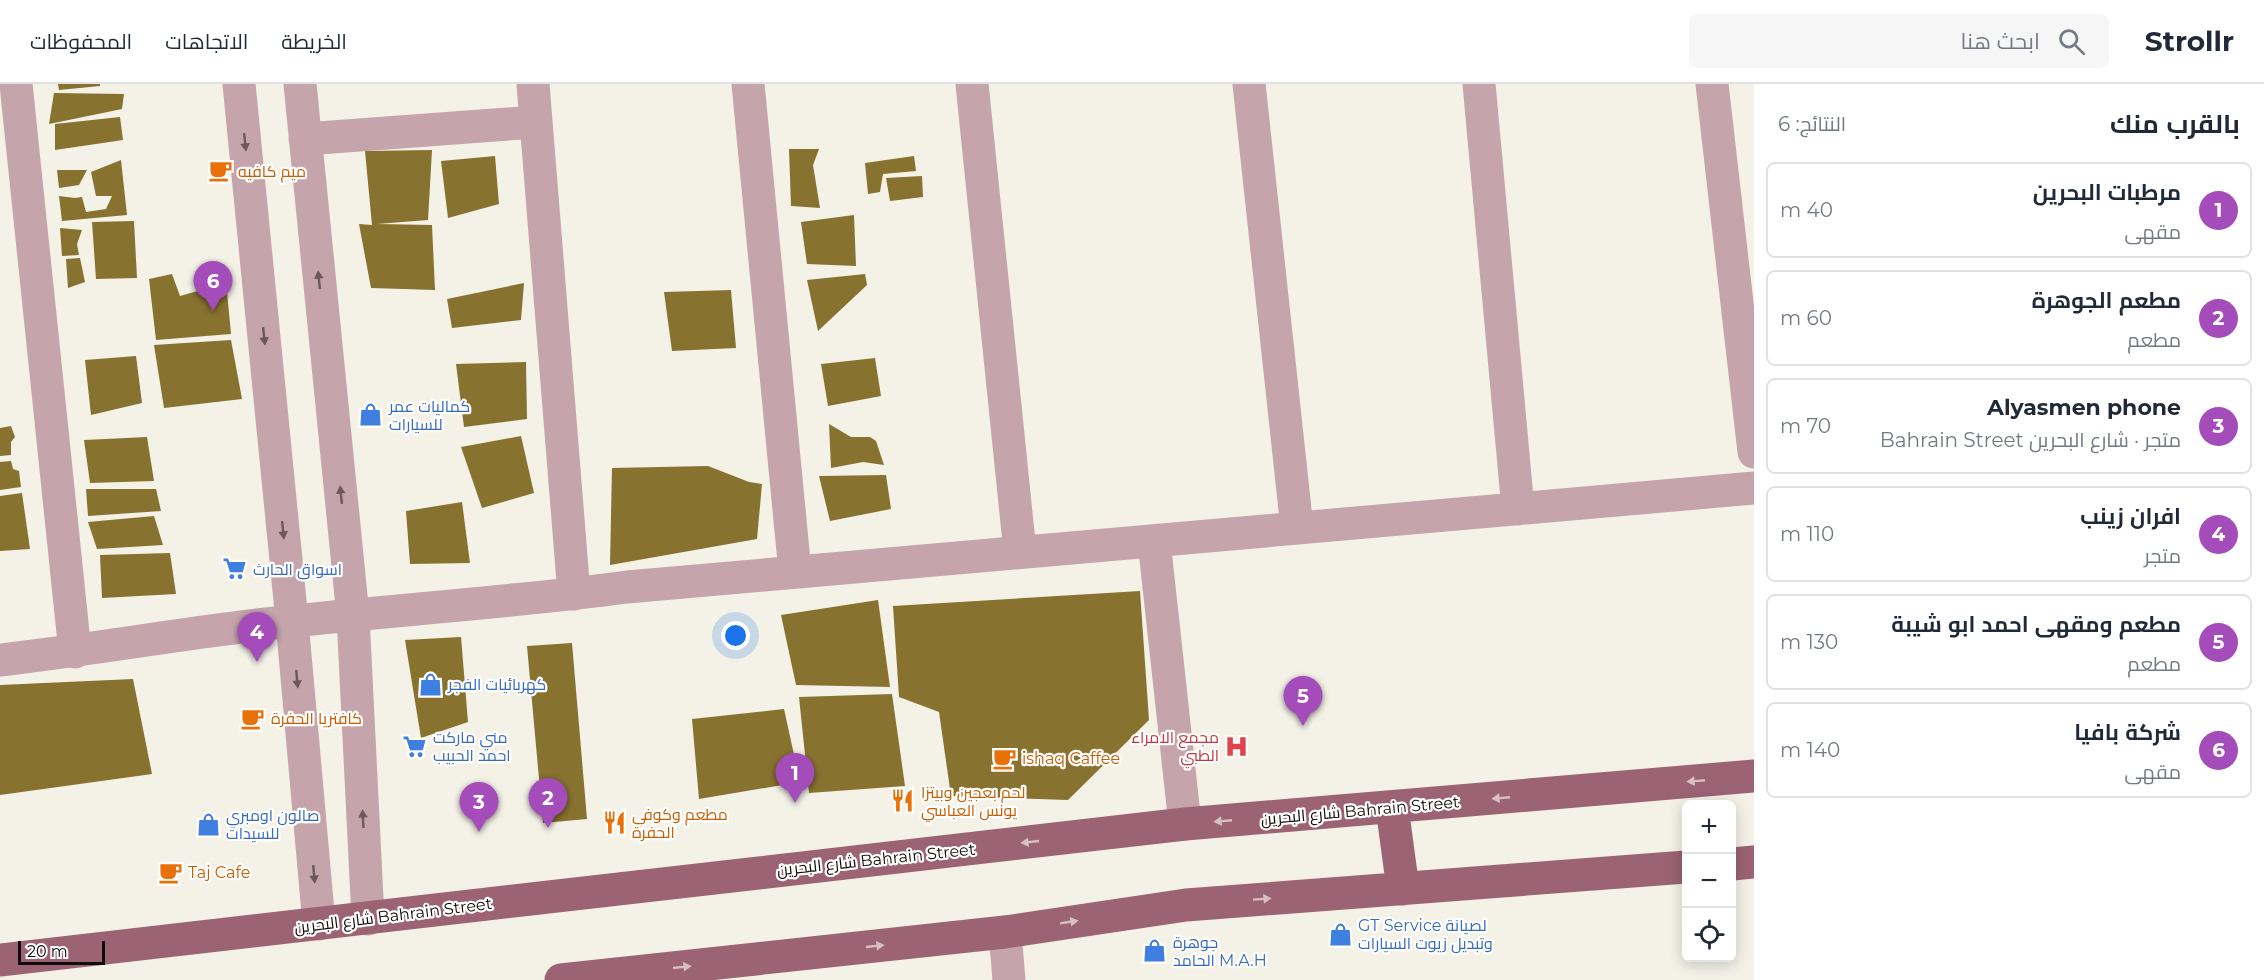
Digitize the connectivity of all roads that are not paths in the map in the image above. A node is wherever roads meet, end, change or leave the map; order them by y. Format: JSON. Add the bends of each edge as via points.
{"nodes":[{"id":1,"x":16,"y":84,"type":"edge"},
{"id":2,"x":239,"y":84,"type":"edge"},
{"id":3,"x":300,"y":84,"type":"edge"},
{"id":4,"x":533,"y":84,"type":"edge"},
{"id":5,"x":748,"y":84,"type":"edge"},
{"id":6,"x":972,"y":84,"type":"edge"},
{"id":7,"x":1250,"y":84,"type":"edge"},
{"id":8,"x":1479,"y":84,"type":"edge"},
{"id":9,"x":1712,"y":84,"type":"edge"},
{"id":10,"x":536,"y":122,"type":"junction"},
{"id":11,"x":305,"y":139,"type":"junction"},
{"id":12,"x":1754,"y":452,"type":"edge"},
{"id":13,"x":1754,"y":488,"type":"edge"},
{"id":14,"x":1518,"y":509,"type":"junction"},
{"id":15,"x":1297,"y":528,"type":"junction"},
{"id":16,"x":1154,"y":541,"type":"junction"},
{"id":17,"x":1020,"y":552,"type":"junction"},
{"id":18,"x":795,"y":572,"type":"junction"},
{"id":19,"x":574,"y":594,"type":"junction"},
{"id":20,"x":353,"y":616,"type":"junction"},
{"id":21,"x":292,"y":621,"type":"junction"},
{"id":22,"x":75,"y":652,"type":"junction"},
{"id":23,"x":0,"y":660,"type":"edge"},
{"id":24,"x":1754,"y":776,"type":"edge"},
{"id":25,"x":1392,"y":807,"type":"junction"},
{"id":26,"x":1185,"y":824,"type":"junction"},
{"id":27,"x":1754,"y":862,"type":"edge"},
{"id":28,"x":1736,"y":864,"type":"edge"},
{"id":29,"x":1682,"y":867,"type":"edge"},
{"id":30,"x":1403,"y":889,"type":"junction"},
{"id":31,"x":368,"y":919,"type":"junction"},
{"id":32,"x":319,"y":924,"type":"junction"},
{"id":33,"x":1005,"y":932,"type":"junction"},
{"id":34,"x":0,"y":960,"type":"edge"},
{"id":35,"x":749,"y":970,"type":"edge"},
{"id":36,"x":561,"y":980,"type":"edge"},
{"id":37,"x":1009,"y":980,"type":"edge"}],
"edges":[{"from":1,"to":22,"type":"street"},
{"from":2,"to":21,"type":"street","one_way":true},
{"from":3,"to":11,"type":"street"},
{"from":4,"to":10,"type":"street"},
{"from":5,"to":18,"type":"street"},
{"from":6,"to":17,"type":"street"},
{"from":7,"to":15,"type":"street"},
{"from":8,"to":14,"type":"street"},
{"from":9,"to":12,"type":"street"},
{"from":10,"to":11,"type":"street"},
{"from":10,"to":19,"type":"street"},
{"from":20,"to":11,"type":"street","one_way":true},
{"from":13,"to":14,"type":"street"},
{"from":14,"to":15,"type":"street"},
{"from":15,"to":16,"type":"street"},
{"from":16,"to":17,"type":"street"},
{"from":16,"to":26,"type":"street"},
{"from":17,"to":18,"type":"street"},
{"from":18,"to":19,"type":"street"},
{"from":19,"to":20,"type":"street"},
{"from":20,"to":21,"type":"street"},
{"from":31,"to":20,"type":"street","one_way":true},
{"from":21,"to":22,"type":"street"},
{"from":21,"to":32,"type":"street","one_way":true},
{"from":22,"to":23,"type":"street"},
{"from":24,"to":25,"type":"main road","name":"شارع البحرين Bahrain Street","one_way":true},
{"from":25,"to":26,"type":"main road","name":"شارع البحرين Bahrain Street","one_way":true},
{"from":25,"to":30,"type":"main road"},
{"from":26,"to":31,"type":"main road","name":"شارع البحرين Bahrain Street","one_way":true},
{"from":27,"to":28,"type":"main road"},
{"from":29,"to":30,"type":"main road"},
{"from":33,"to":30,"type":"main road","one_way":true,"via":[[1185,905]]},
{"from":31,"to":32,"type":"main road","name":"شارع البحرين Bahrain Street"},
{"from":32,"to":34,"type":"main road","name":"شارع البحرين Bahrain Street"},
{"from":35,"to":33,"type":"main road","one_way":true},
{"from":33,"to":37,"type":"street"},
{"from":36,"to":35,"type":"main road","one_way":true}]}
